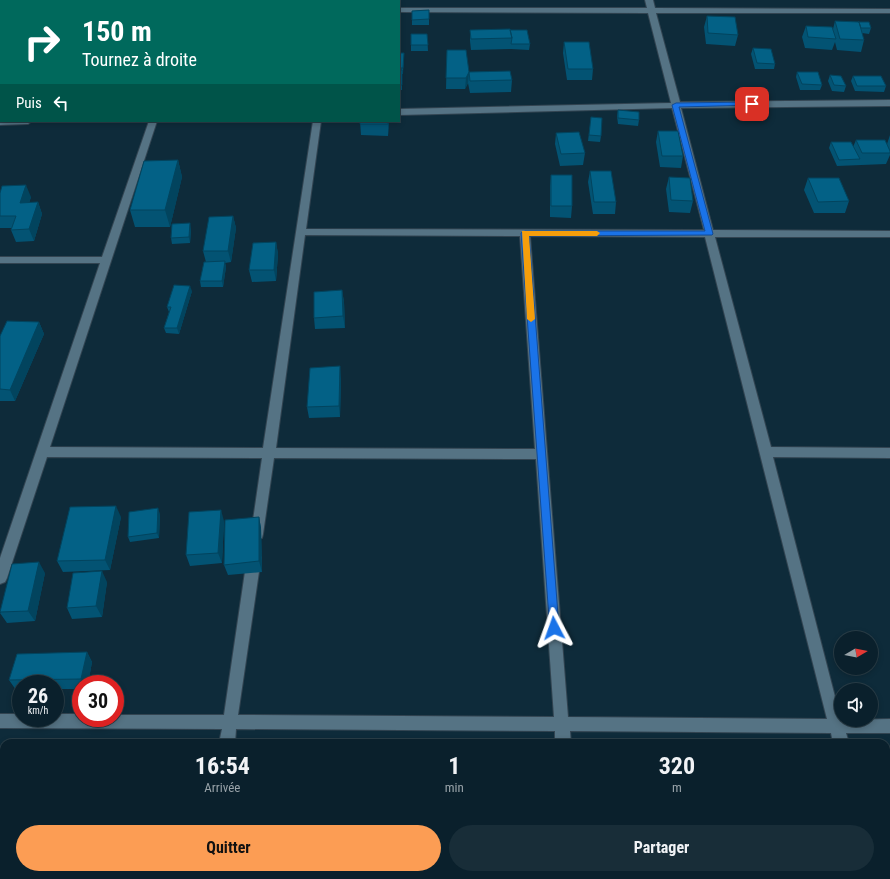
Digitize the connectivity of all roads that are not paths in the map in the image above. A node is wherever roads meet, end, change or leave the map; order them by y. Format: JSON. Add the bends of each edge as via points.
{"nodes":[{"id":1,"x":650,"y":5,"type":"edge"},
{"id":2,"x":400,"y":10,"type":"edge"},
{"id":3,"x":890,"y":11,"type":"edge"},
{"id":4,"x":890,"y":103,"type":"edge"},
{"id":5,"x":676,"y":105,"type":"junction"},
{"id":6,"x":400,"y":112,"type":"edge"},
{"id":7,"x":153,"y":122,"type":"edge"},
{"id":8,"x":317,"y":122,"type":"edge"},
{"id":9,"x":301,"y":232,"type":"junction"},
{"id":10,"x":525,"y":233,"type":"junction"},
{"id":11,"x":709,"y":234,"type":"junction"},
{"id":12,"x":890,"y":234,"type":"edge"},
{"id":13,"x":0,"y":260,"type":"edge"},
{"id":14,"x":106,"y":260,"type":"junction"},
{"id":15,"x":42,"y":452,"type":"junction"},
{"id":16,"x":766,"y":452,"type":"junction"},
{"id":17,"x":269,"y":453,"type":"junction"},
{"id":18,"x":890,"y":453,"type":"edge"},
{"id":19,"x":541,"y":454,"type":"junction"},
{"id":20,"x":0,"y":578,"type":"edge"},
{"id":21,"x":834,"y":713,"type":"edge"},
{"id":22,"x":0,"y":721,"type":"edge"},
{"id":23,"x":230,"y":722,"type":"junction"},
{"id":24,"x":561,"y":724,"type":"junction"},
{"id":25,"x":834,"y":725,"type":"edge"},
{"id":26,"x":878,"y":726,"type":"edge"},
{"id":27,"x":890,"y":726,"type":"edge"},
{"id":28,"x":837,"y":727,"type":"edge"},
{"id":29,"x":228,"y":739,"type":"edge"},
{"id":30,"x":563,"y":739,"type":"edge"},
{"id":31,"x":840,"y":739,"type":"edge"}],
"edges":[{"from":1,"to":2,"type":"street"},
{"from":1,"to":3,"type":"street"},
{"from":1,"to":5,"type":"street"},
{"from":4,"to":5,"type":"street"},
{"from":5,"to":6,"type":"street"},
{"from":5,"to":11,"type":"street"},
{"from":7,"to":14,"type":"street"},
{"from":8,"to":9,"type":"street"},
{"from":9,"to":10,"type":"street"},
{"from":9,"to":17,"type":"street"},
{"from":10,"to":11,"type":"street"},
{"from":10,"to":19,"type":"street"},
{"from":11,"to":12,"type":"street"},
{"from":11,"to":16,"type":"street"},
{"from":13,"to":14,"type":"street"},
{"from":14,"to":15,"type":"street"},
{"from":15,"to":17,"type":"street"},
{"from":15,"to":20,"type":"street"},
{"from":16,"to":18,"type":"street"},
{"from":16,"to":21,"type":"street"},
{"from":17,"to":19,"type":"street"},
{"from":17,"to":23,"type":"street"},
{"from":19,"to":24,"type":"street"},
{"from":22,"to":23,"type":"street"},
{"from":23,"to":24,"type":"street"},
{"from":23,"to":29,"type":"street"},
{"from":24,"to":25,"type":"street"},
{"from":24,"to":30,"type":"street"},
{"from":26,"to":27,"type":"street"},
{"from":28,"to":31,"type":"street"}]}
